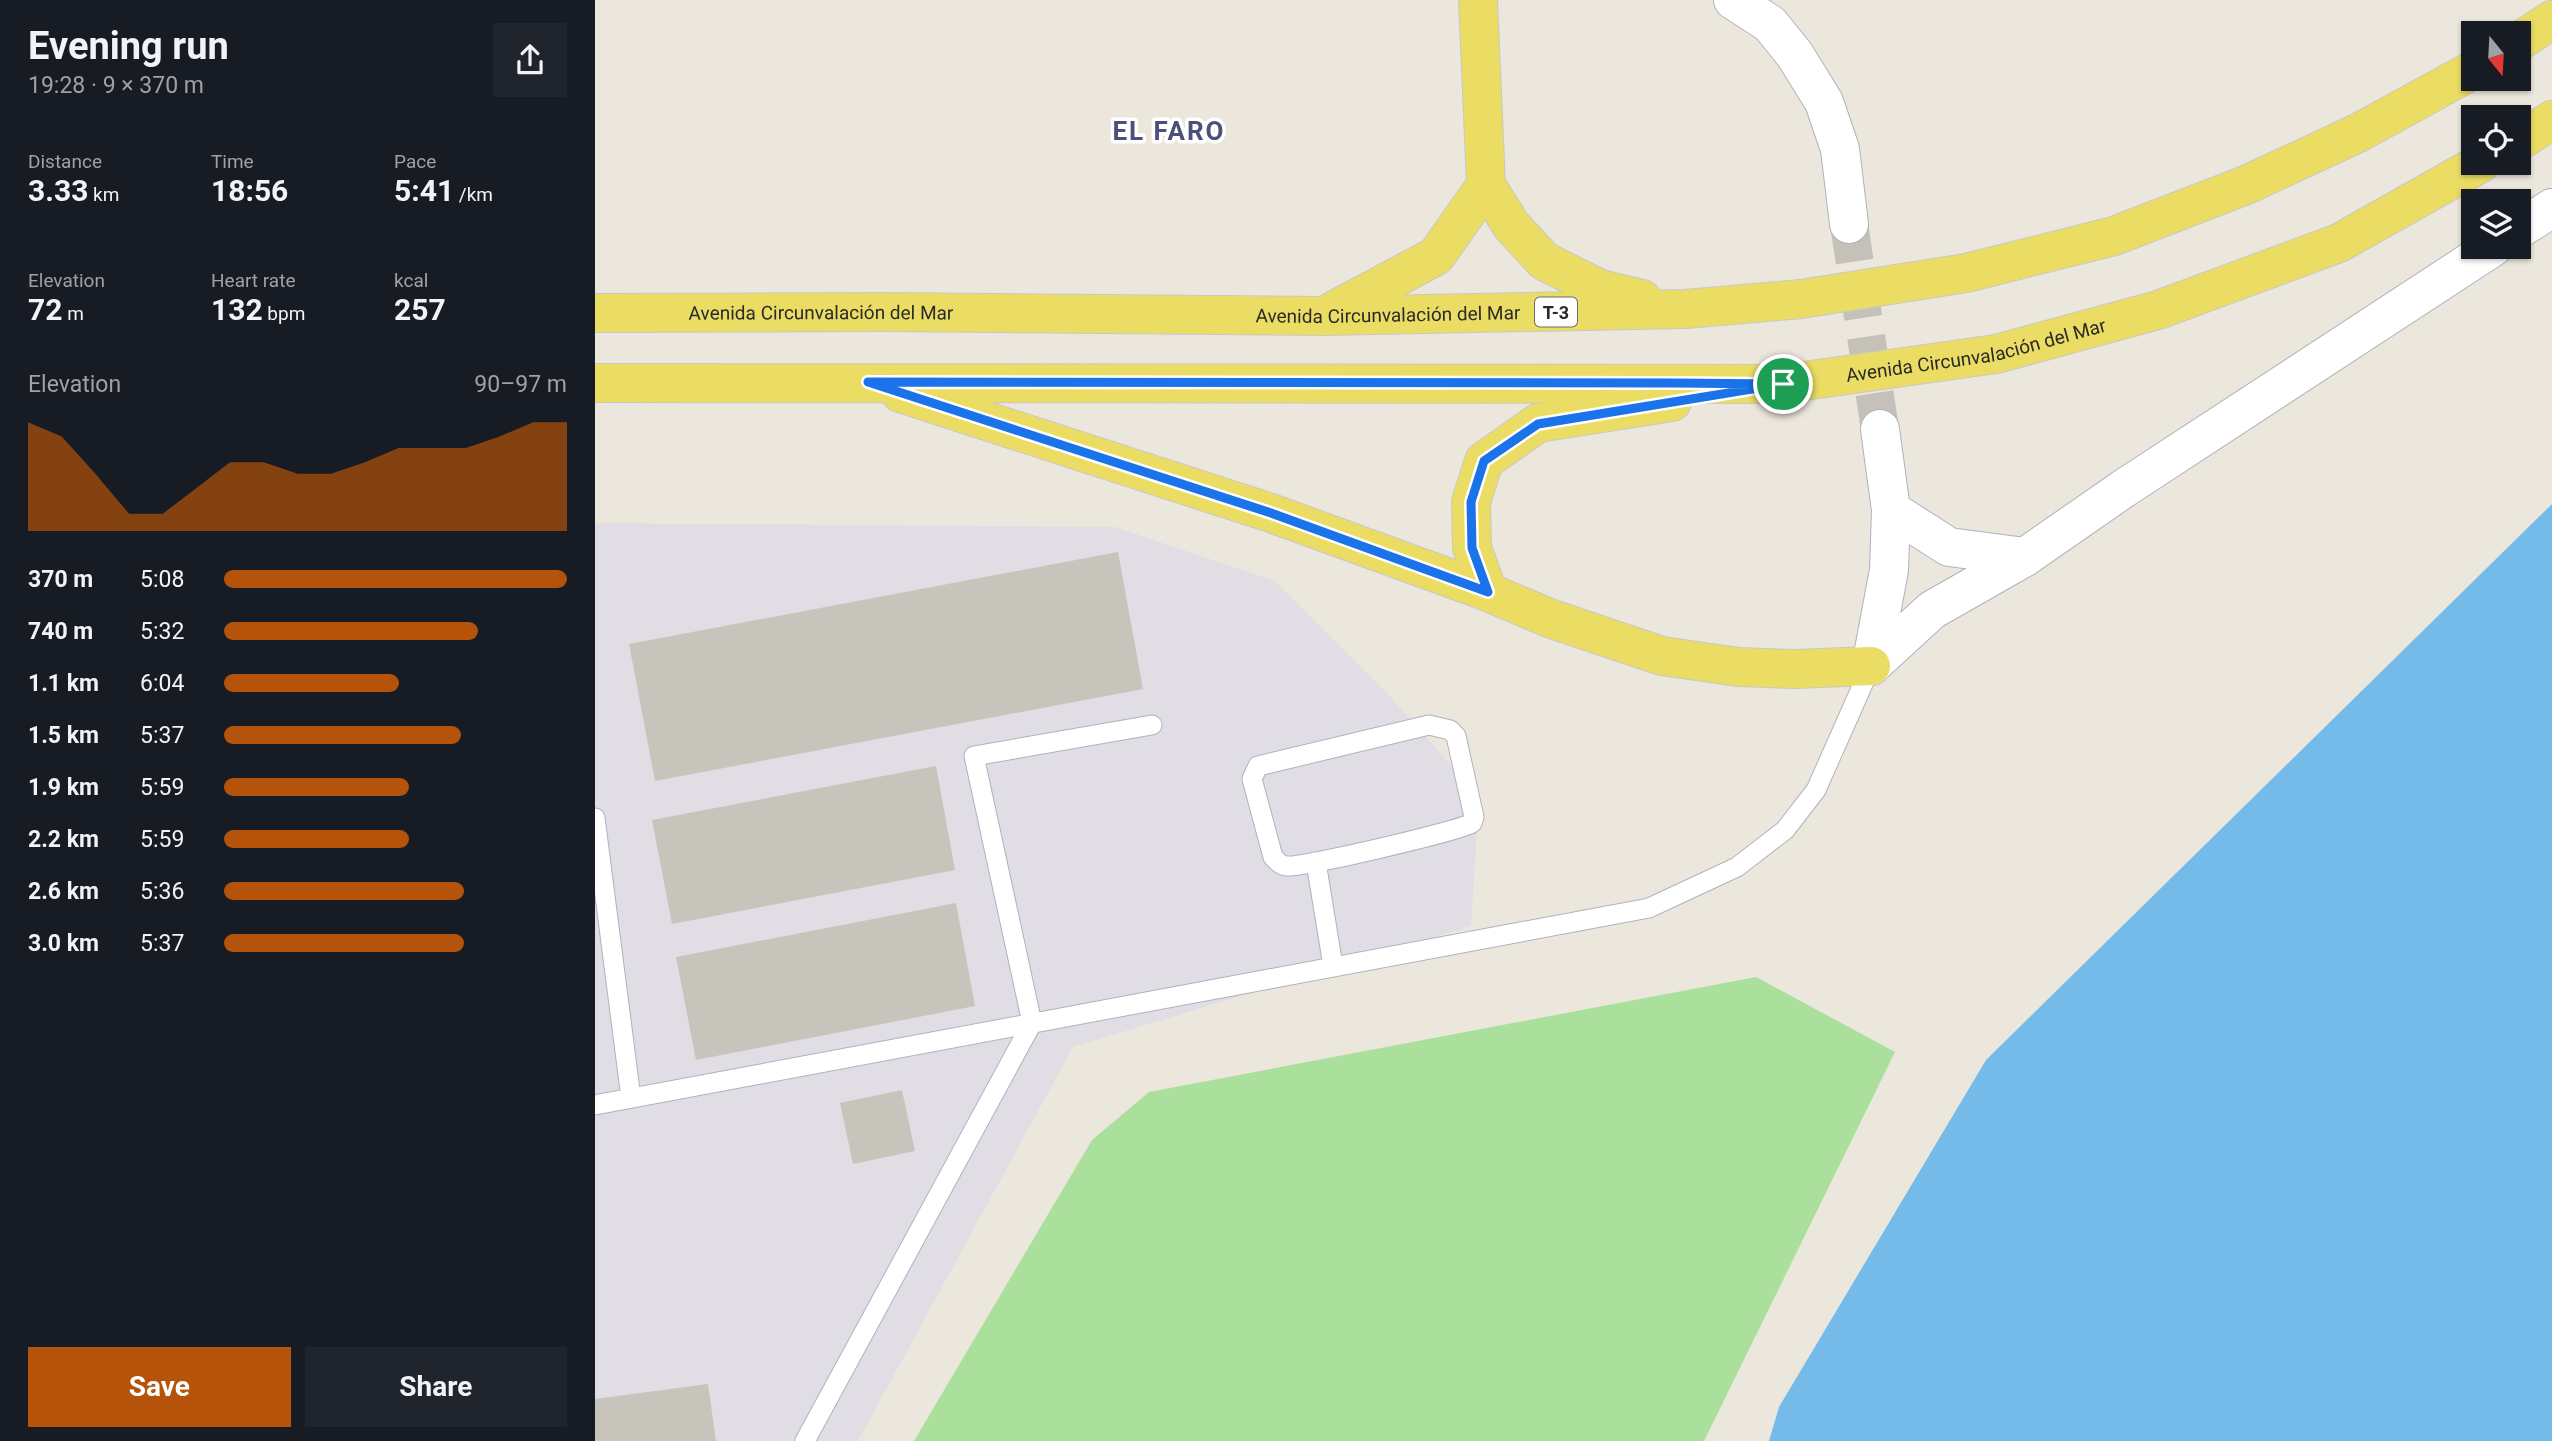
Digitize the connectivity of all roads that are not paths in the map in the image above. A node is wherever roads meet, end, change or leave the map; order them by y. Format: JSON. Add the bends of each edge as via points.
{"nodes":[{"id":1,"x":1478,"y":0,"type":"edge"},
{"id":2,"x":1733,"y":0,"type":"edge"},
{"id":3,"x":2552,"y":20,"type":"edge"},
{"id":4,"x":2531,"y":34,"type":"edge"},
{"id":5,"x":2461,"y":77,"type":"edge"},
{"id":6,"x":2552,"y":120,"type":"edge"},
{"id":7,"x":2531,"y":134,"type":"edge"},
{"id":8,"x":2461,"y":174,"type":"edge"},
{"id":9,"x":1486,"y":185,"type":"junction"},
{"id":10,"x":2552,"y":208,"type":"edge"},
{"id":11,"x":2531,"y":222,"type":"edge"},
{"id":12,"x":1849,"y":224,"type":"tunnel mouth"},
{"id":13,"x":2475,"y":259,"type":"edge"},
{"id":14,"x":1685,"y":309,"type":"junction"},
{"id":15,"x":595,"y":313,"type":"edge"},
{"id":16,"x":1324,"y":316,"type":"junction"},
{"id":17,"x":868,"y":382,"type":"junction"},
{"id":18,"x":595,"y":383,"type":"edge"},
{"id":19,"x":1783,"y":384,"type":"junction"},
{"id":20,"x":1881,"y":429,"type":"tunnel mouth"},
{"id":21,"x":1891,"y":510,"type":"junction"},
{"id":22,"x":2025,"y":557,"type":"junction"},
{"id":23,"x":1488,"y":592,"type":"junction"},
{"id":24,"x":1871,"y":667,"type":"junction"},
{"id":25,"x":1152,"y":725,"type":"dead end"},
{"id":26,"x":595,"y":818,"type":"edge"},
{"id":27,"x":1316,"y":862,"type":"junction"},
{"id":28,"x":1333,"y":966,"type":"junction"},
{"id":29,"x":1032,"y":1023,"type":"junction"},
{"id":30,"x":631,"y":1098,"type":"junction"},
{"id":31,"x":595,"y":1105,"type":"edge"},
{"id":32,"x":805,"y":1441,"type":"edge"}],
"edges":[{"from":1,"to":9,"type":"main road"},
{"from":2,"to":12,"type":"street","via":[[1770,24],[1824,102],[1840,149]]},
{"from":3,"to":4,"type":"main road"},
{"from":5,"to":14,"type":"main road","name":"Avenida Circunvalación del Mar","number":"T-3","via":[[2358,133],[2114,236],[1966,273],[1801,299]]},
{"from":6,"to":7,"type":"main road"},
{"from":8,"to":19,"type":"main road","name":"Avenida Circunvalación del Mar","via":[[2339,243],[2158,310],[1996,354]]},
{"from":9,"to":14,"type":"main road","via":[[1511,225],[1544,261],[1601,289]]},
{"from":9,"to":16,"type":"main road","via":[[1436,256]]},
{"from":10,"to":11,"type":"street"},
{"from":13,"to":22,"type":"street"},
{"from":14,"to":16,"type":"main road","name":"Avenida Circunvalación del Mar","number":"T-3"},
{"from":15,"to":16,"type":"main road","name":"Avenida Circunvalación del Mar","number":"T-3"},
{"from":17,"to":18,"type":"main road","name":"Avenida Circunvalación del Mar"},
{"from":17,"to":19,"type":"main road","name":"Avenida Circunvalación del Mar"},
{"from":17,"to":23,"type":"main road","via":[[1271,513]]},
{"from":19,"to":23,"type":"main road","via":[[1538,424],[1484,461],[1471,502],[1472,548]]},
{"from":20,"to":21,"type":"street"},
{"from":21,"to":22,"type":"street","via":[[1949,547]]},
{"from":21,"to":24,"type":"street","via":[[1889,570]]},
{"from":22,"to":24,"type":"street","via":[[1932,610]]},
{"from":23,"to":24,"type":"main road","via":[[1662,656],[1738,667]]},
{"from":24,"to":28,"type":"lane","via":[[1816,790],[1785,830],[1737,867],[1650,908]]},
{"from":25,"to":29,"type":"lane","via":[[974,756]]},
{"from":26,"to":30,"type":"lane"},
{"from":27,"to":27,"type":"lane","via":[[1472,823],[1456,736],[1429,725],[1258,766],[1252,779],[1273,857],[1287,866]]},
{"from":27,"to":28,"type":"lane"},
{"from":28,"to":29,"type":"lane"},
{"from":29,"to":30,"type":"lane"},
{"from":29,"to":32,"type":"lane"},
{"from":30,"to":31,"type":"lane"}]}
